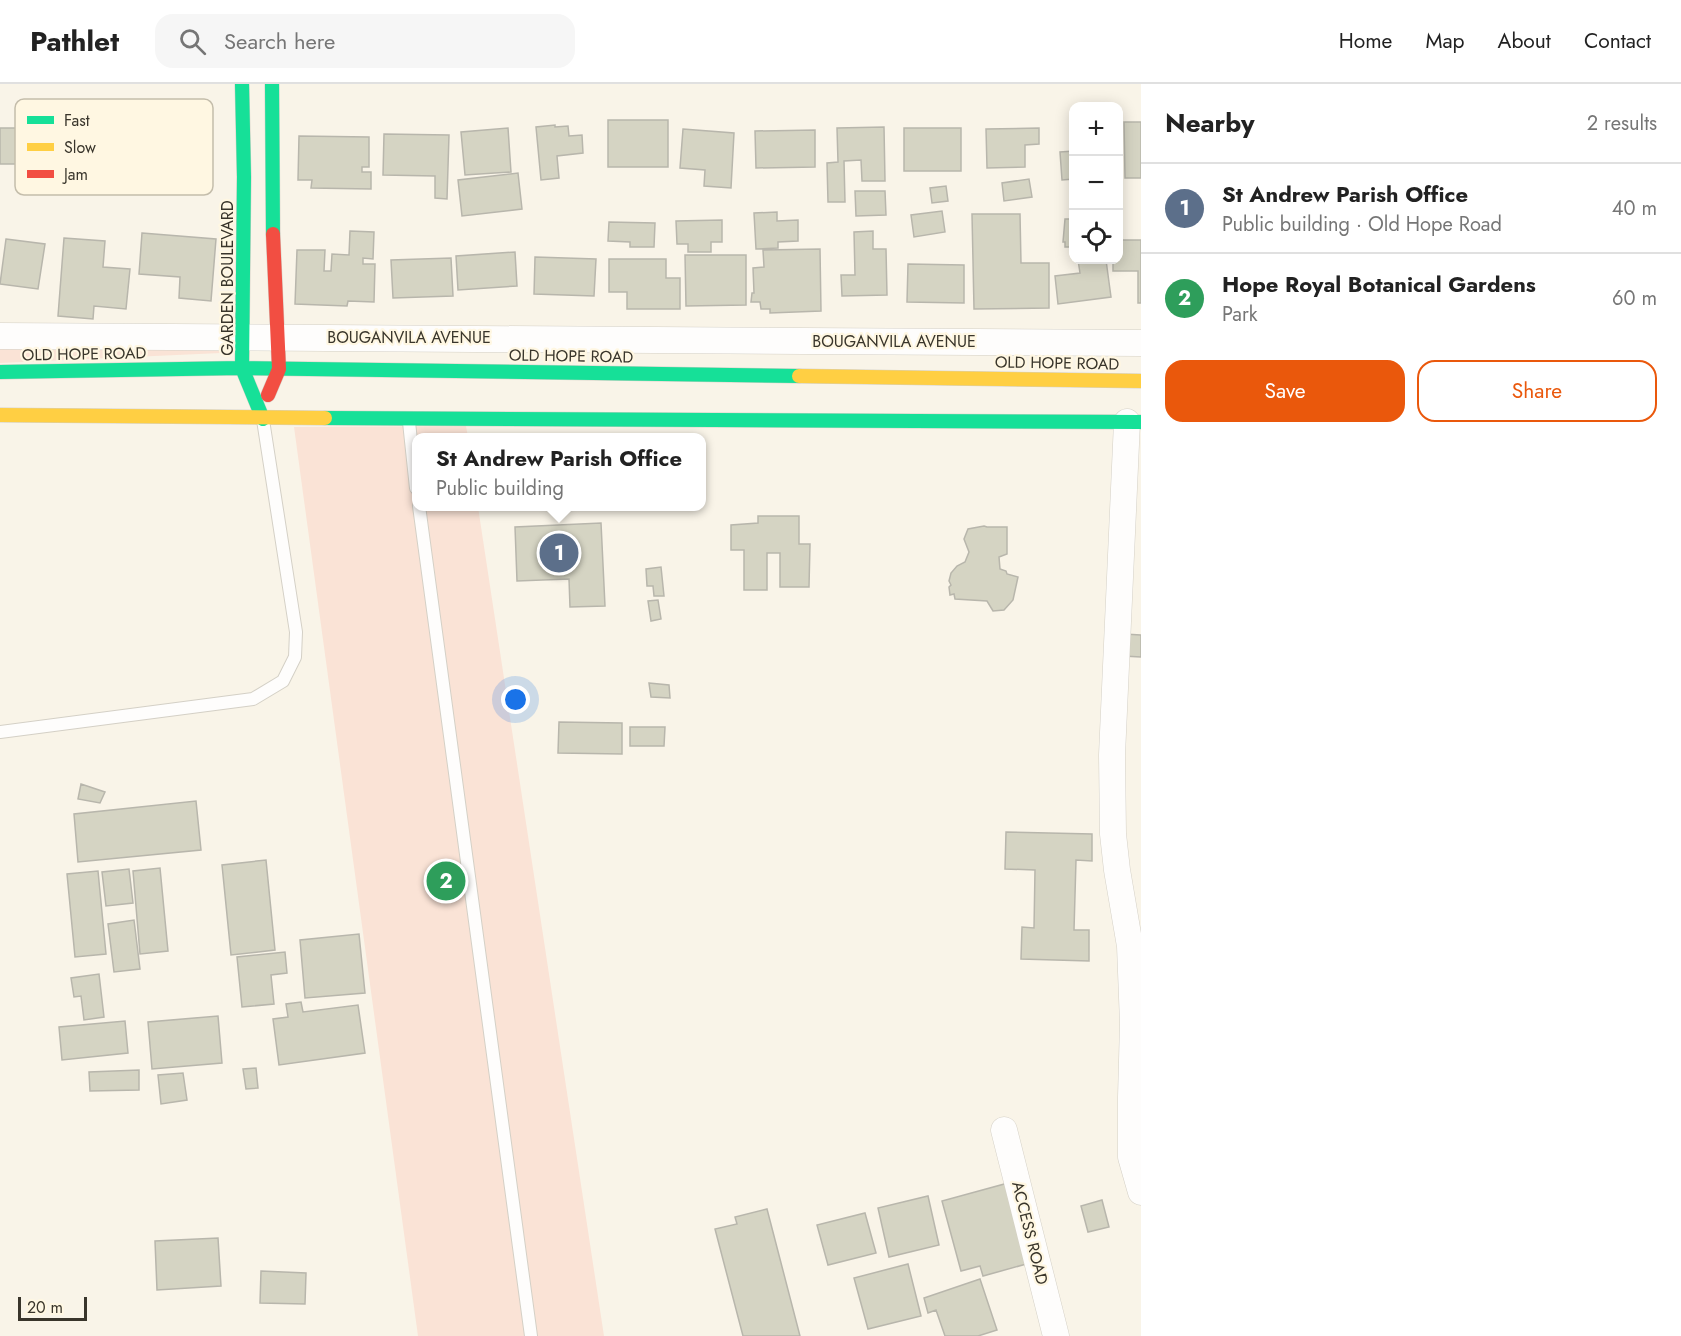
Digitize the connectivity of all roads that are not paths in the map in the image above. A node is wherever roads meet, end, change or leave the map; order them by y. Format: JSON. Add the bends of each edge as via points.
{"nodes":[{"id":1,"x":242,"y":84,"type":"edge"},
{"id":2,"x":272,"y":84,"type":"edge"},
{"id":3,"x":0,"y":336,"type":"edge"},
{"id":4,"x":243,"y":336,"type":"junction"},
{"id":5,"x":278,"y":336,"type":"junction"},
{"id":6,"x":1141,"y":343,"type":"edge"},
{"id":7,"x":242,"y":368,"type":"junction"},
{"id":8,"x":279,"y":369,"type":"junction"},
{"id":9,"x":0,"y":372,"type":"edge"},
{"id":10,"x":1141,"y":381,"type":"edge"},
{"id":11,"x":0,"y":415,"type":"edge"},
{"id":12,"x":408,"y":417,"type":"junction"},
{"id":13,"x":263,"y":419,"type":"junction"},
{"id":14,"x":1134,"y":422,"type":"edge"},
{"id":15,"x":412,"y":449,"type":"edge"},
{"id":16,"x":420,"y":511,"type":"edge"},
{"id":17,"x":0,"y":732,"type":"edge"},
{"id":18,"x":1004,"y":1130,"type":"dead end"},
{"id":19,"x":1141,"y":1192,"type":"edge"},
{"id":20,"x":531,"y":1336,"type":"edge"},
{"id":21,"x":1056,"y":1336,"type":"edge"}],
"edges":[{"from":1,"to":4,"type":"main road","name":"GARDEN BOULEVARD"},
{"from":2,"to":5,"type":"main road"},
{"from":3,"to":4,"type":"street","name":"BOUGANVILA AVENUE"},
{"from":4,"to":5,"type":"street","name":"BOUGANVILA AVENUE"},
{"from":4,"to":7,"type":"main road","name":"GARDEN BOULEVARD"},
{"from":5,"to":6,"type":"street","name":"BOUGANVILA AVENUE"},
{"from":5,"to":8,"type":"main road"},
{"from":7,"to":8,"type":"main road","name":"OLD HOPE ROAD"},
{"from":7,"to":9,"type":"main road","name":"OLD HOPE ROAD"},
{"from":7,"to":13,"type":"main road","name":"GARDEN BOULEVARD"},
{"from":8,"to":10,"type":"main road","name":"OLD HOPE ROAD"},
{"from":8,"to":13,"type":"main road"},
{"from":11,"to":13,"type":"main road"},
{"from":12,"to":13,"type":"main road"},
{"from":12,"to":14,"type":"main road"},
{"from":12,"to":15,"type":"lane"},
{"from":13,"to":17,"type":"lane","via":[[296,632],[295,657],[283,681],[253,699]]},
{"from":14,"to":19,"type":"street","via":[[1112,755],[1113,834],[1130,946],[1131,1157]]},
{"from":16,"to":20,"type":"lane"},
{"from":18,"to":21,"type":"street","name":"ACCESS ROAD"}]}
